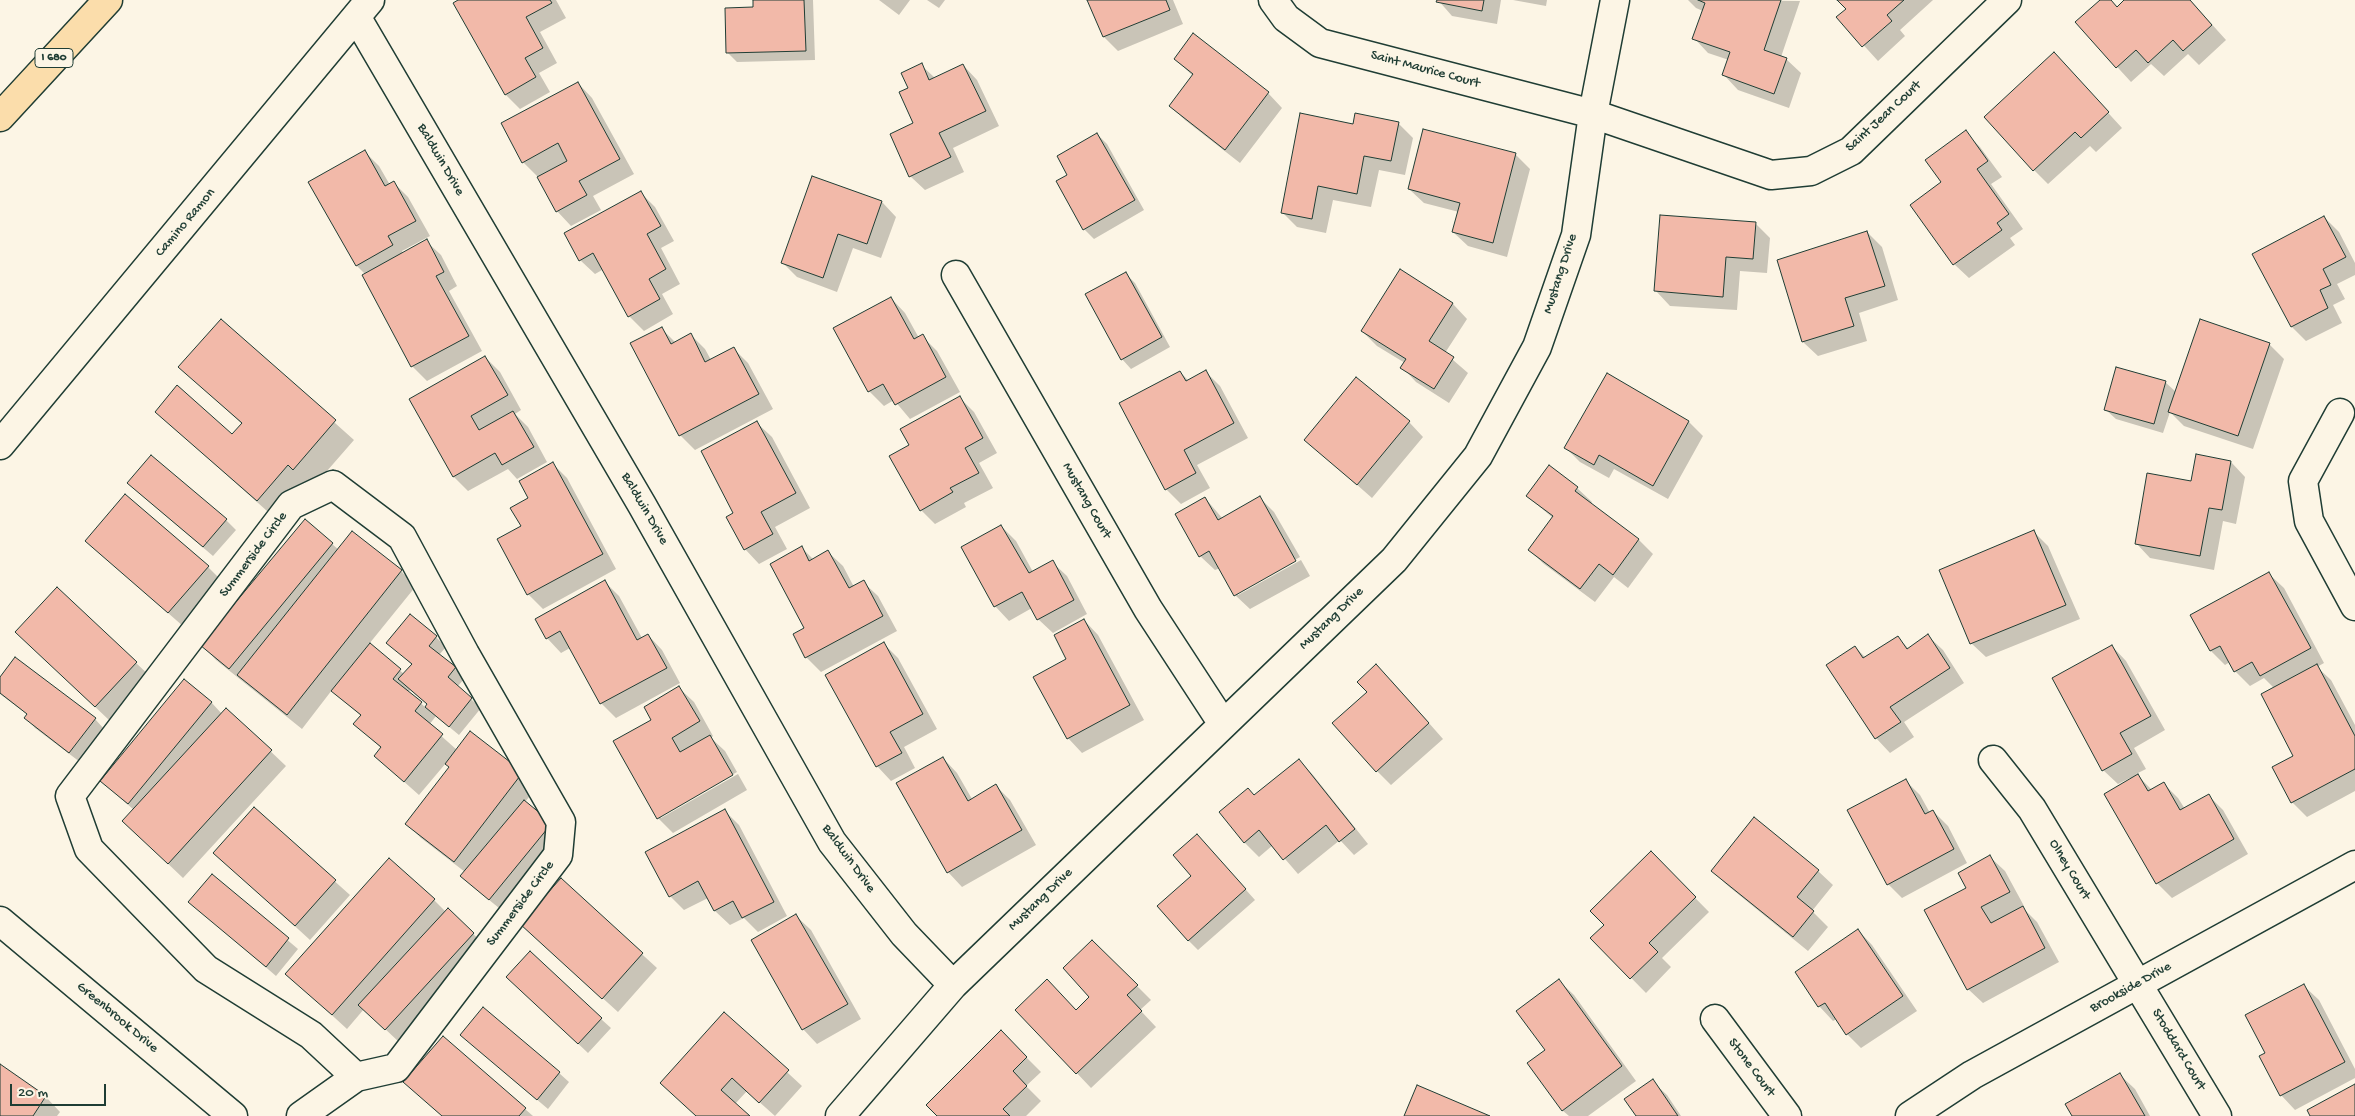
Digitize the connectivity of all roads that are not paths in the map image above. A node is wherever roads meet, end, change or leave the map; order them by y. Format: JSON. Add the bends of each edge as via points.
{"nodes":[{"id":1,"x":108,"y":0,"type":"edge"},
{"id":2,"x":1273,"y":0,"type":"edge"},
{"id":3,"x":1615,"y":0,"type":"edge"},
{"id":4,"x":2007,"y":0,"type":"edge"},
{"id":5,"x":363,"y":9,"type":"edge"},
{"id":6,"x":1593,"y":114,"type":"junction"},
{"id":7,"x":0,"y":117,"type":"edge"},
{"id":8,"x":956,"y":275,"type":"dead end"},
{"id":9,"x":2340,"y":413,"type":"dead end"},
{"id":10,"x":4,"y":444,"type":"edge"},
{"id":11,"x":2355,"y":606,"type":"edge"},
{"id":12,"x":1223,"y":724,"type":"junction"},
{"id":13,"x":1993,"y":760,"type":"dead end"},
{"id":14,"x":2355,"y":865,"type":"edge"},
{"id":15,"x":0,"y":902,"type":"edge"},
{"id":16,"x":0,"y":921,"type":"edge"},
{"id":17,"x":0,"y":930,"type":"edge"},
{"id":18,"x":31,"y":947,"type":"junction"},
{"id":19,"x":2139,"y":984,"type":"junction"},
{"id":20,"x":953,"y":985,"type":"junction"},
{"id":21,"x":1715,"y":1019,"type":"dead end"},
{"id":22,"x":356,"y":1077,"type":"junction"},
{"id":23,"x":233,"y":1116,"type":"edge"},
{"id":24,"x":301,"y":1116,"type":"edge"},
{"id":25,"x":840,"y":1116,"type":"edge"},
{"id":26,"x":1787,"y":1116,"type":"edge"},
{"id":27,"x":1910,"y":1116,"type":"edge"},
{"id":28,"x":2217,"y":1116,"type":"edge"}],
"edges":[{"from":1,"to":7,"type":"highway","number":"I 680"},
{"from":2,"to":6,"type":"street","name":"Saint Maurice Court","via":[[1286,18],[1320,43]]},
{"from":3,"to":6,"type":"street","name":"Mustang Drive"},
{"from":4,"to":6,"type":"street","name":"Saint Jean Court","via":[[1850,151],[1811,171],[1771,175]]},
{"from":5,"to":10,"type":"street","name":"Camino Ramon"},
{"from":5,"to":20,"type":"street","name":"Baldwin Drive","via":[[832,842],[904,934]]},
{"from":6,"to":12,"type":"street","name":"Mustang Drive","via":[[1576,235],[1537,347],[1478,456],[1394,560]]},
{"from":8,"to":12,"type":"street","name":"Mustang Court","via":[[1148,609]]},
{"from":9,"to":11,"type":"street","via":[[2303,481],[2310,521]]},
{"from":12,"to":20,"type":"street","name":"Mustang Drive"},
{"from":13,"to":19,"type":"street","name":"Olney Court","via":[[2032,810]]},
{"from":14,"to":19,"type":"street","name":"Brookside Drive"},
{"from":15,"to":18,"type":"street"},
{"from":16,"to":18,"type":"street","name":"Greenbrook Drive"},
{"from":17,"to":18,"type":"street"},
{"from":18,"to":23,"type":"street","name":"Greenbrook Drive"},
{"from":19,"to":27,"type":"street","name":"Brookside Drive","via":[[1972,1075]]},
{"from":19,"to":28,"type":"street","name":"Stoddard Court"},
{"from":20,"to":25,"type":"street","name":"Mustang Drive"},
{"from":21,"to":26,"type":"street","name":"Stone Court"},
{"from":22,"to":22,"type":"street","name":"Summerside Circle","via":[[311,1035],[206,969],[89,849],[70,796],[291,505],[334,485],[402,537],[561,822],[558,855],[396,1068]]},
{"from":22,"to":24,"type":"street","name":"Summerside Circle"}]}
